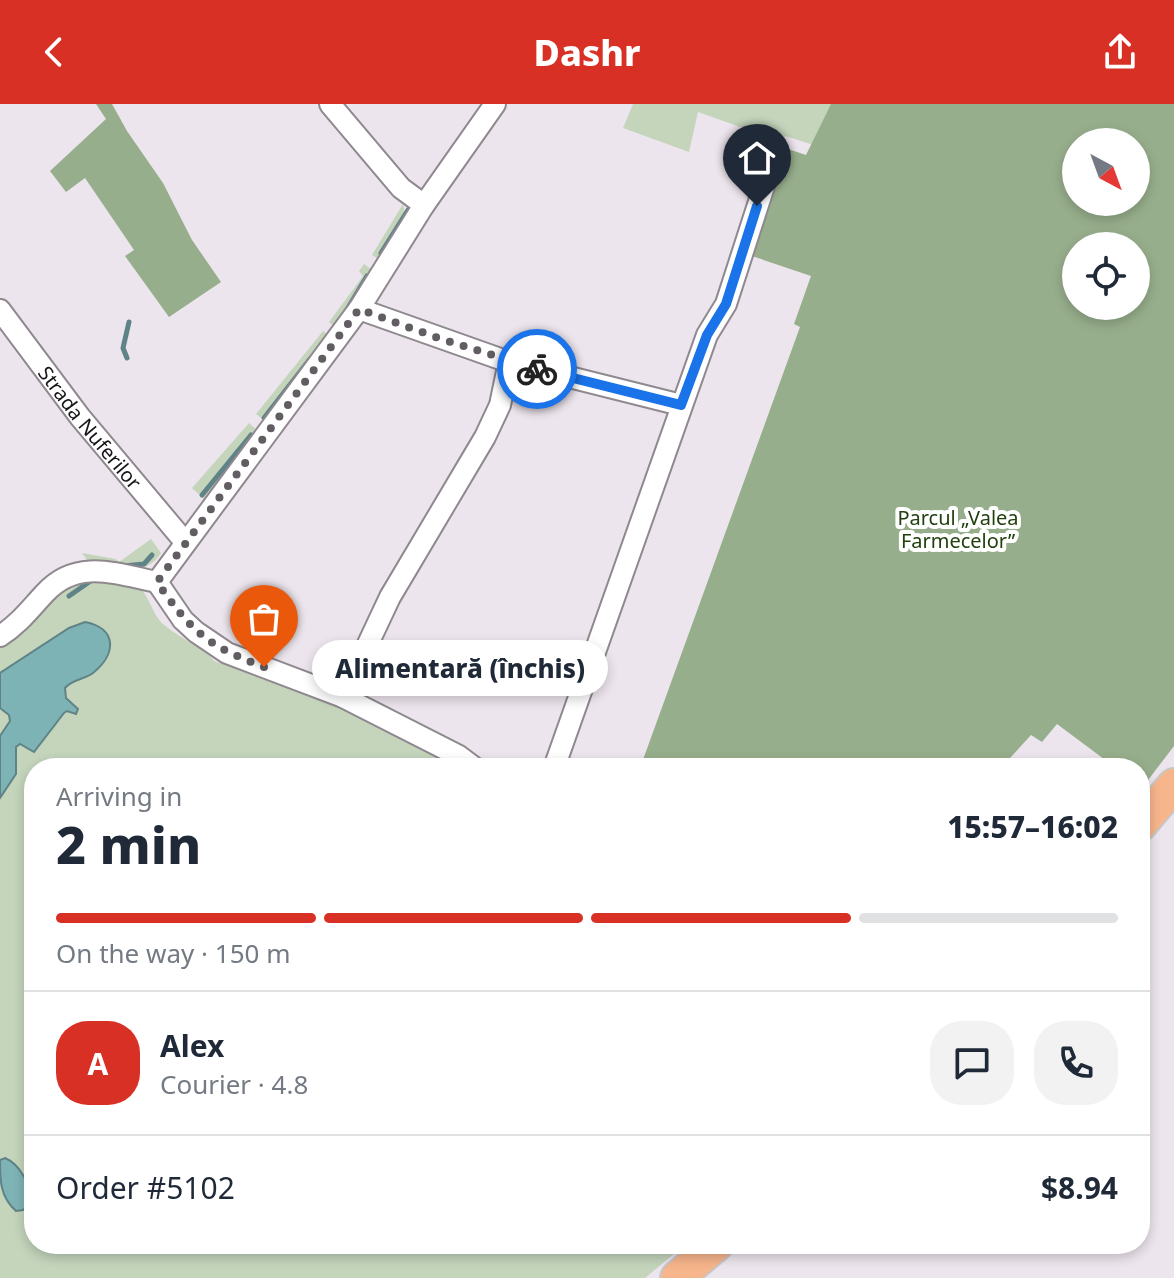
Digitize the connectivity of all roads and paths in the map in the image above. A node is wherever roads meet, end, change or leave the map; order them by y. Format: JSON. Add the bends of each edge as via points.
{"nodes":[{"id":1,"x":330,"y":104,"type":"edge"},
{"id":2,"x":495,"y":104,"type":"edge"},
{"id":3,"x":776,"y":149,"type":"dead end"},
{"id":4,"x":424,"y":205,"type":"junction"},
{"id":5,"x":359,"y":309,"type":"junction"},
{"id":6,"x":0,"y":310,"type":"edge"},
{"id":7,"x":509,"y":362,"type":"junction"},
{"id":8,"x":681,"y":405,"type":"junction"},
{"id":9,"x":185,"y":542,"type":"junction"},
{"id":10,"x":157,"y":582,"type":"junction"},
{"id":11,"x":0,"y":636,"type":"edge"},
{"id":12,"x":343,"y":697,"type":"junction"},
{"id":13,"x":462,"y":758,"type":"edge"},
{"id":14,"x":557,"y":758,"type":"edge"},
{"id":15,"x":1174,"y":785,"type":"edge"},
{"id":16,"x":1150,"y":813,"type":"edge"},
{"id":17,"x":705,"y":1254,"type":"edge"},
{"id":18,"x":677,"y":1278,"type":"edge"}],
"edges":[{"from":1,"to":4,"type":"street","via":[[401,188]]},
{"from":2,"to":4,"type":"street"},
{"from":3,"to":8,"type":"street","via":[[726,304],[707,335]]},
{"from":4,"to":5,"type":"street"},
{"from":5,"to":7,"type":"street"},
{"from":5,"to":9,"type":"street"},
{"from":6,"to":9,"type":"street","name":"Strada Nuferilor","via":[[80,417]]},
{"from":7,"to":8,"type":"street"},
{"from":7,"to":12,"type":"street","via":[[500,405],[485,437],[390,597]]},
{"from":8,"to":14,"type":"street"},
{"from":9,"to":10,"type":"street"},
{"from":10,"to":11,"type":"street","via":[[77,572],[47,591]]},
{"from":10,"to":12,"type":"street","via":[[183,620],[227,653]]},
{"from":12,"to":13,"type":"street"},
{"from":15,"to":16,"type":"main road"},
{"from":17,"to":18,"type":"main road"}]}
